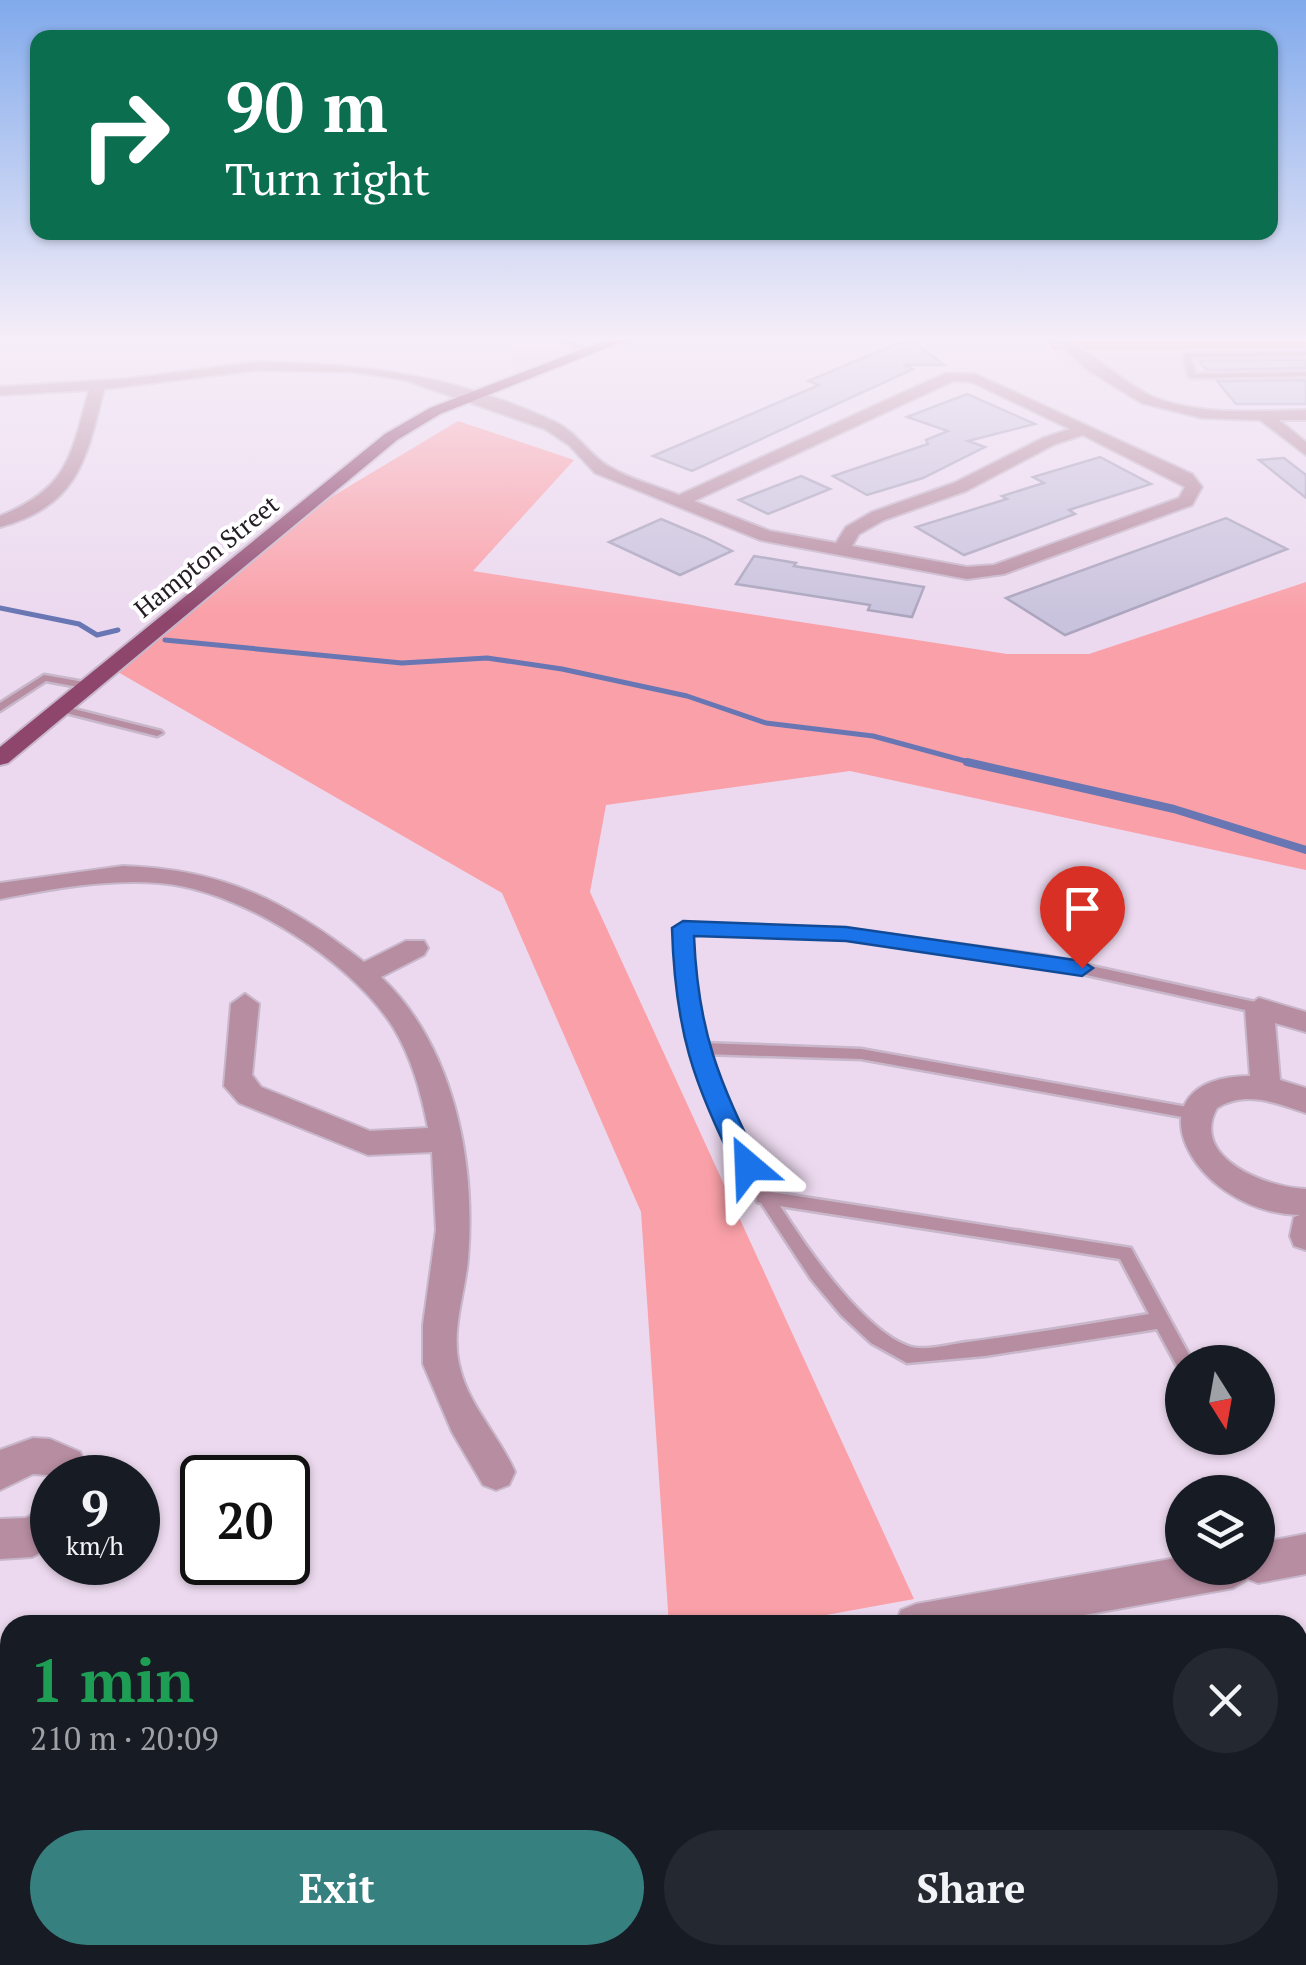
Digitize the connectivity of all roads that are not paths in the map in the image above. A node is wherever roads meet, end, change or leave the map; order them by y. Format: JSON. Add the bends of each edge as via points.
{"nodes":[{"id":1,"x":84,"y":432,"type":"edge"},
{"id":2,"x":401,"y":432,"type":"edge"},
{"id":3,"x":560,"y":432,"type":"edge"},
{"id":4,"x":828,"y":432,"type":"edge"},
{"id":5,"x":1079,"y":432,"type":"edge"},
{"id":6,"x":1088,"y":432,"type":"edge"},
{"id":7,"x":1284,"y":432,"type":"edge"},
{"id":8,"x":1306,"y":450,"type":"edge"},
{"id":9,"x":677,"y":502,"type":"junction"},
{"id":10,"x":0,"y":522,"type":"edge"},
{"id":11,"x":842,"y":550,"type":"junction"},
{"id":12,"x":84,"y":685,"type":"junction"},
{"id":13,"x":0,"y":708,"type":"edge"},
{"id":14,"x":58,"y":708,"type":"junction"},
{"id":15,"x":157,"y":734,"type":"dead end"},
{"id":16,"x":0,"y":758,"type":"edge"},
{"id":17,"x":0,"y":891,"type":"edge"},
{"id":18,"x":415,"y":948,"type":"dead end"},
{"id":19,"x":360,"y":976,"type":"junction"},
{"id":20,"x":245,"y":1004,"type":"dead end"},
{"id":21,"x":1259,"y":1008,"type":"junction"},
{"id":22,"x":1306,"y":1022,"type":"edge"},
{"id":23,"x":698,"y":1048,"type":"junction"},
{"id":24,"x":1266,"y":1086,"type":"junction"},
{"id":25,"x":1306,"y":1102,"type":"edge"},
{"id":26,"x":1198,"y":1114,"type":"junction"},
{"id":27,"x":443,"y":1139,"type":"junction"},
{"id":28,"x":763,"y":1196,"type":"junction"},
{"id":29,"x":1304,"y":1212,"type":"edge"},
{"id":30,"x":1306,"y":1236,"type":"edge"},
{"id":31,"x":1162,"y":1320,"type":"junction"},
{"id":32,"x":1175,"y":1345,"type":"edge"},
{"id":33,"x":30,"y":1457,"type":"edge"},
{"id":34,"x":0,"y":1472,"type":"edge"},
{"id":35,"x":496,"y":1472,"type":"dead end"},
{"id":36,"x":30,"y":1537,"type":"edge"},
{"id":37,"x":0,"y":1540,"type":"edge"},
{"id":38,"x":1306,"y":1554,"type":"edge"},
{"id":39,"x":1275,"y":1560,"type":"edge"},
{"id":40,"x":1165,"y":1585,"type":"edge"},
{"id":41,"x":1060,"y":1611,"type":"edge"},
{"id":42,"x":1019,"y":1615,"type":"edge"}],
"edges":[{"from":1,"to":10,"type":"street","via":[[69,483],[39,506]]},
{"from":2,"to":12,"type":"main road","name":"Hampton Street"},
{"from":3,"to":9,"type":"street","via":[[601,469]]},
{"from":4,"to":9,"type":"street"},
{"from":5,"to":11,"type":"street","via":[[960,488],[878,516],[852,530]]},
{"from":6,"to":11,"type":"street","via":[[1186,478],[1192,497],[986,572]]},
{"from":7,"to":8,"type":"street"},
{"from":9,"to":11,"type":"street","via":[[766,536]]},
{"from":12,"to":13,"type":"lane","via":[[44,678]]},
{"from":12,"to":14,"type":"main road","name":"Hampton Street"},
{"from":14,"to":15,"type":"lane"},
{"from":14,"to":16,"type":"main road","name":"Hampton Street"},
{"from":17,"to":19,"type":"street","via":[[118,872],[192,878],[266,906]]},
{"from":18,"to":19,"type":"street"},
{"from":19,"to":27,"type":"street","via":[[399,1013],[422,1049]]},
{"from":20,"to":27,"type":"street","via":[[236,1075],[250,1095],[368,1143]]},
{"from":21,"to":22,"type":"street"},
{"from":21,"to":23,"type":"lane","via":[[1028,958],[846,934],[683,928],[685,992]]},
{"from":21,"to":24,"type":"street"},
{"from":23,"to":26,"type":"lane","via":[[861,1054]]},
{"from":23,"to":28,"type":"lane","via":[[704,1076]]},
{"from":24,"to":25,"type":"street"},
{"from":24,"to":26,"type":"street","via":[[1225,1090]]},
{"from":26,"to":29,"type":"street","via":[[1205,1153],[1222,1172]]},
{"from":27,"to":35,"type":"street","via":[[452,1224],[438,1350]]},
{"from":28,"to":31,"type":"lane","via":[[1125,1253]]},
{"from":28,"to":31,"type":"lane","via":[[862,1328],[910,1357]]},
{"from":29,"to":30,"type":"street"},
{"from":31,"to":32,"type":"lane"},
{"from":33,"to":34,"type":"street"},
{"from":36,"to":37,"type":"street"},
{"from":38,"to":39,"type":"street"},
{"from":40,"to":41,"type":"street"},
{"from":41,"to":42,"type":"street"}]}
